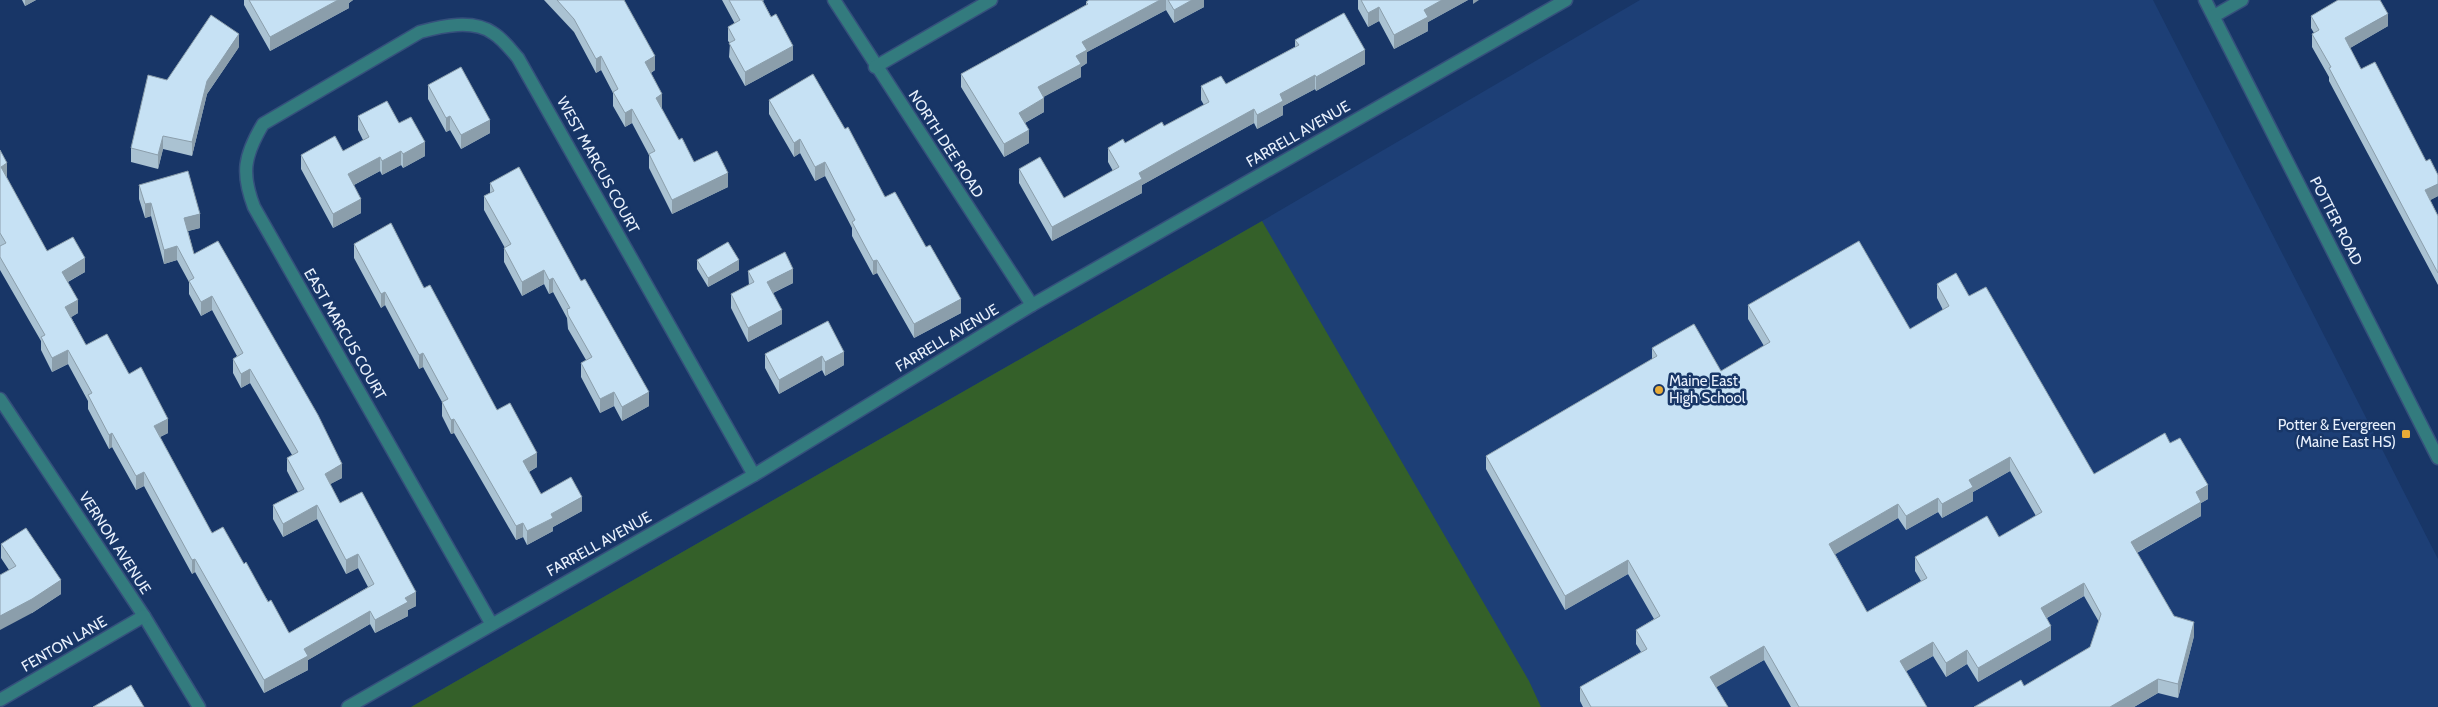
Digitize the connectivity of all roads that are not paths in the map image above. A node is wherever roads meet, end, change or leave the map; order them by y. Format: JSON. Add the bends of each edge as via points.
{"nodes":[{"id":1,"x":834,"y":0,"type":"edge"},
{"id":2,"x":991,"y":0,"type":"edge"},
{"id":3,"x":1566,"y":0,"type":"edge"},
{"id":4,"x":2205,"y":0,"type":"edge"},
{"id":5,"x":2242,"y":0,"type":"edge"},
{"id":6,"x":2214,"y":16,"type":"junction"},
{"id":7,"x":875,"y":67,"type":"junction"},
{"id":8,"x":331,"y":83,"type":"joint"},
{"id":9,"x":1032,"y":305,"type":"junction"},
{"id":10,"x":0,"y":399,"type":"edge"},
{"id":11,"x":2438,"y":458,"type":"edge"},
{"id":12,"x":754,"y":475,"type":"junction"},
{"id":13,"x":144,"y":616,"type":"junction"},
{"id":14,"x":491,"y":623,"type":"junction"},
{"id":15,"x":0,"y":700,"type":"edge"},
{"id":16,"x":200,"y":707,"type":"edge"},
{"id":17,"x":348,"y":707,"type":"edge"}],
"edges":[{"from":1,"to":7,"type":"street","name":"NORTH DEE ROAD"},
{"from":2,"to":7,"type":"street"},
{"from":3,"to":9,"type":"street","name":"FARRELL AVENUE"},
{"from":4,"to":6,"type":"street","name":"POTTER ROAD"},
{"from":5,"to":6,"type":"street"},
{"from":6,"to":11,"type":"street","name":"POTTER ROAD"},
{"from":7,"to":9,"type":"street","name":"NORTH DEE ROAD"},
{"from":8,"to":12,"type":"street","name":"WEST MARCUS COURT","via":[[420,32],[446,25],[467,25],[493,32],[518,58]]},
{"from":8,"to":14,"type":"street","name":"EAST MARCUS COURT","via":[[263,124],[251,144],[245,183],[254,208]]},
{"from":9,"to":12,"type":"street","name":"FARRELL AVENUE"},
{"from":10,"to":13,"type":"street","name":"VERNON AVENUE"},
{"from":12,"to":14,"type":"street","name":"FARRELL AVENUE"},
{"from":13,"to":15,"type":"street","name":"FENTON LANE"},
{"from":13,"to":16,"type":"street","name":"VERNON AVENUE"},
{"from":14,"to":17,"type":"street","name":"FARRELL AVENUE"}]}
